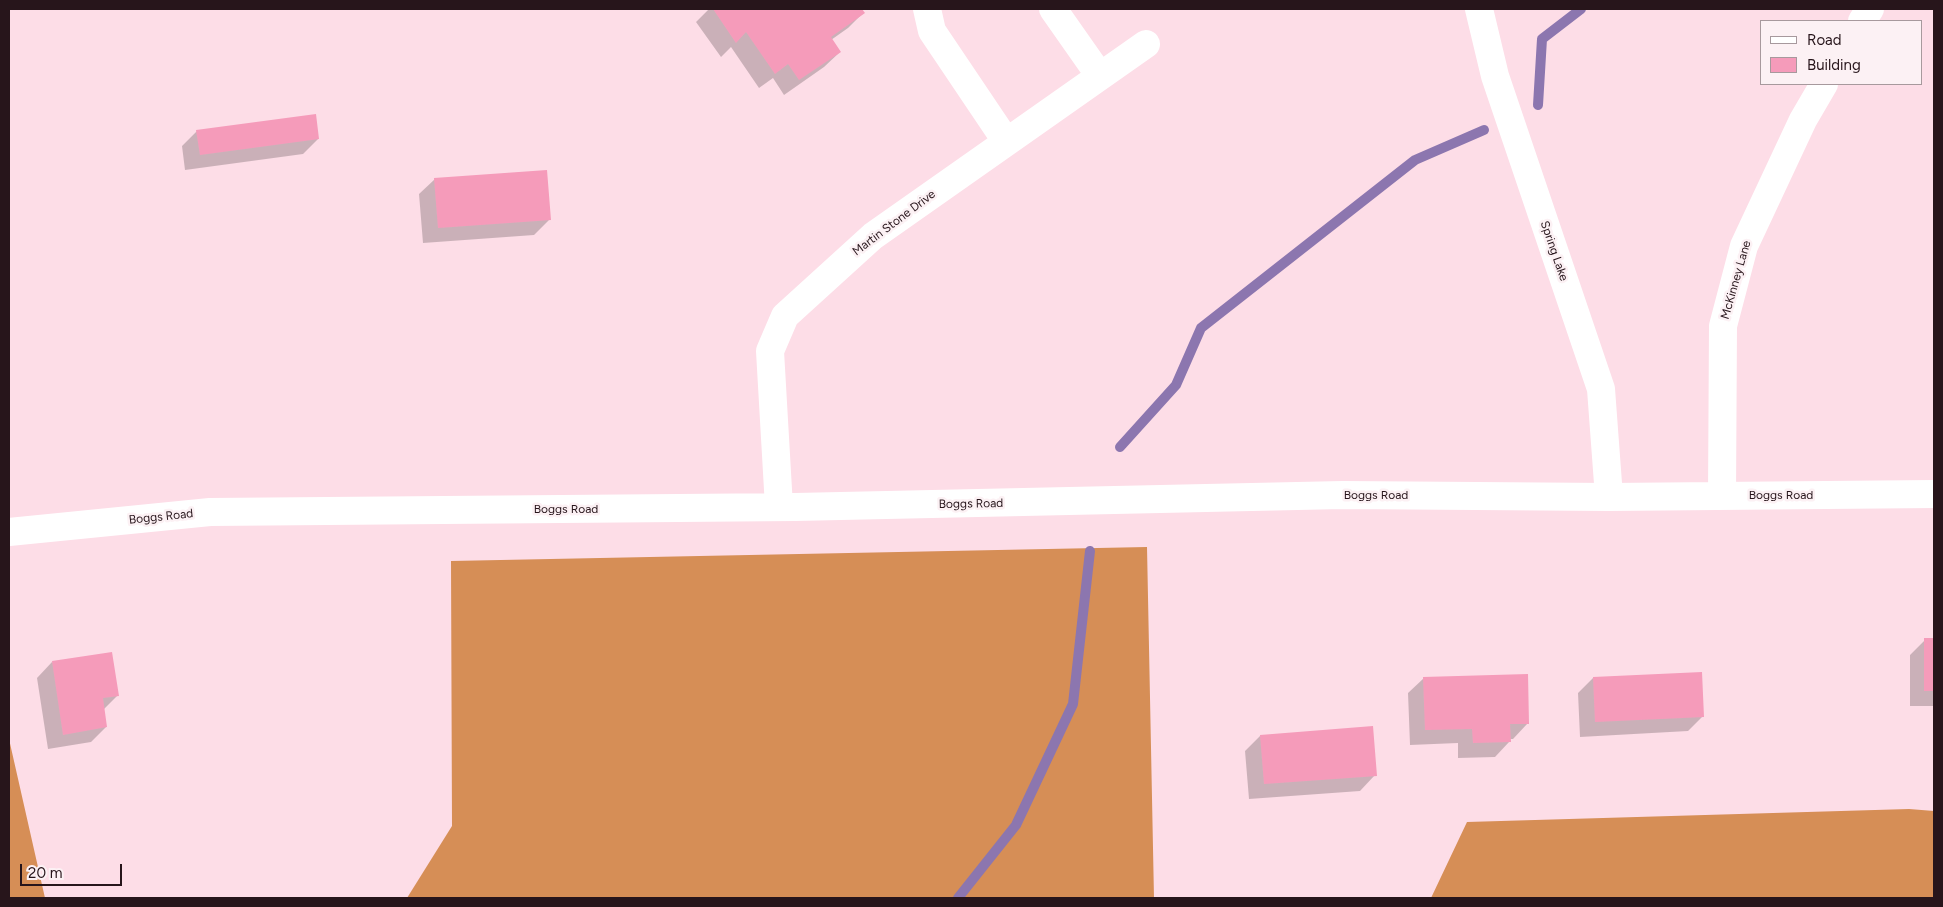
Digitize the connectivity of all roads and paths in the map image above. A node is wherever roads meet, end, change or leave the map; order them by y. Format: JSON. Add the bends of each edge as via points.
{"nodes":[{"id":1,"x":927,"y":9,"type":"edge"},
{"id":2,"x":1053,"y":9,"type":"edge"},
{"id":3,"x":1478,"y":9,"type":"edge"},
{"id":4,"x":1870,"y":9,"type":"edge"},
{"id":5,"x":1863,"y":20,"type":"edge"},
{"id":6,"x":1146,"y":44,"type":"dead end"},
{"id":7,"x":1100,"y":76,"type":"junction"},
{"id":8,"x":1823,"y":85,"type":"edge"},
{"id":9,"x":1006,"y":141,"type":"junction"},
{"id":10,"x":1934,"y":494,"type":"edge"},
{"id":11,"x":1722,"y":495,"type":"junction"},
{"id":12,"x":1609,"y":497,"type":"junction"},
{"id":13,"x":779,"y":507,"type":"junction"},
{"id":14,"x":9,"y":532,"type":"edge"}],
"edges":[{"from":1,"to":9,"type":"street","via":[[932,31]]},
{"from":2,"to":7,"type":"street"},
{"from":3,"to":12,"type":"street","name":"Spring Lake","via":[[1495,76],[1601,389]]},
{"from":4,"to":5,"type":"street"},
{"from":6,"to":7,"type":"street","name":"Martin Stone Drive"},
{"from":7,"to":9,"type":"street","name":"Martin Stone Drive"},
{"from":8,"to":11,"type":"street","name":"McKinney Lane","via":[[1802,120],[1744,246],[1723,326]]},
{"from":9,"to":13,"type":"street","name":"Martin Stone Drive","via":[[873,236],[785,316],[770,351]]},
{"from":10,"to":11,"type":"street","name":"Boggs Road"},
{"from":11,"to":12,"type":"street","name":"Boggs Road"},
{"from":12,"to":13,"type":"street","name":"Boggs Road","via":[[1344,495]]},
{"from":13,"to":14,"type":"street","name":"Boggs Road","via":[[210,512]]}]}
